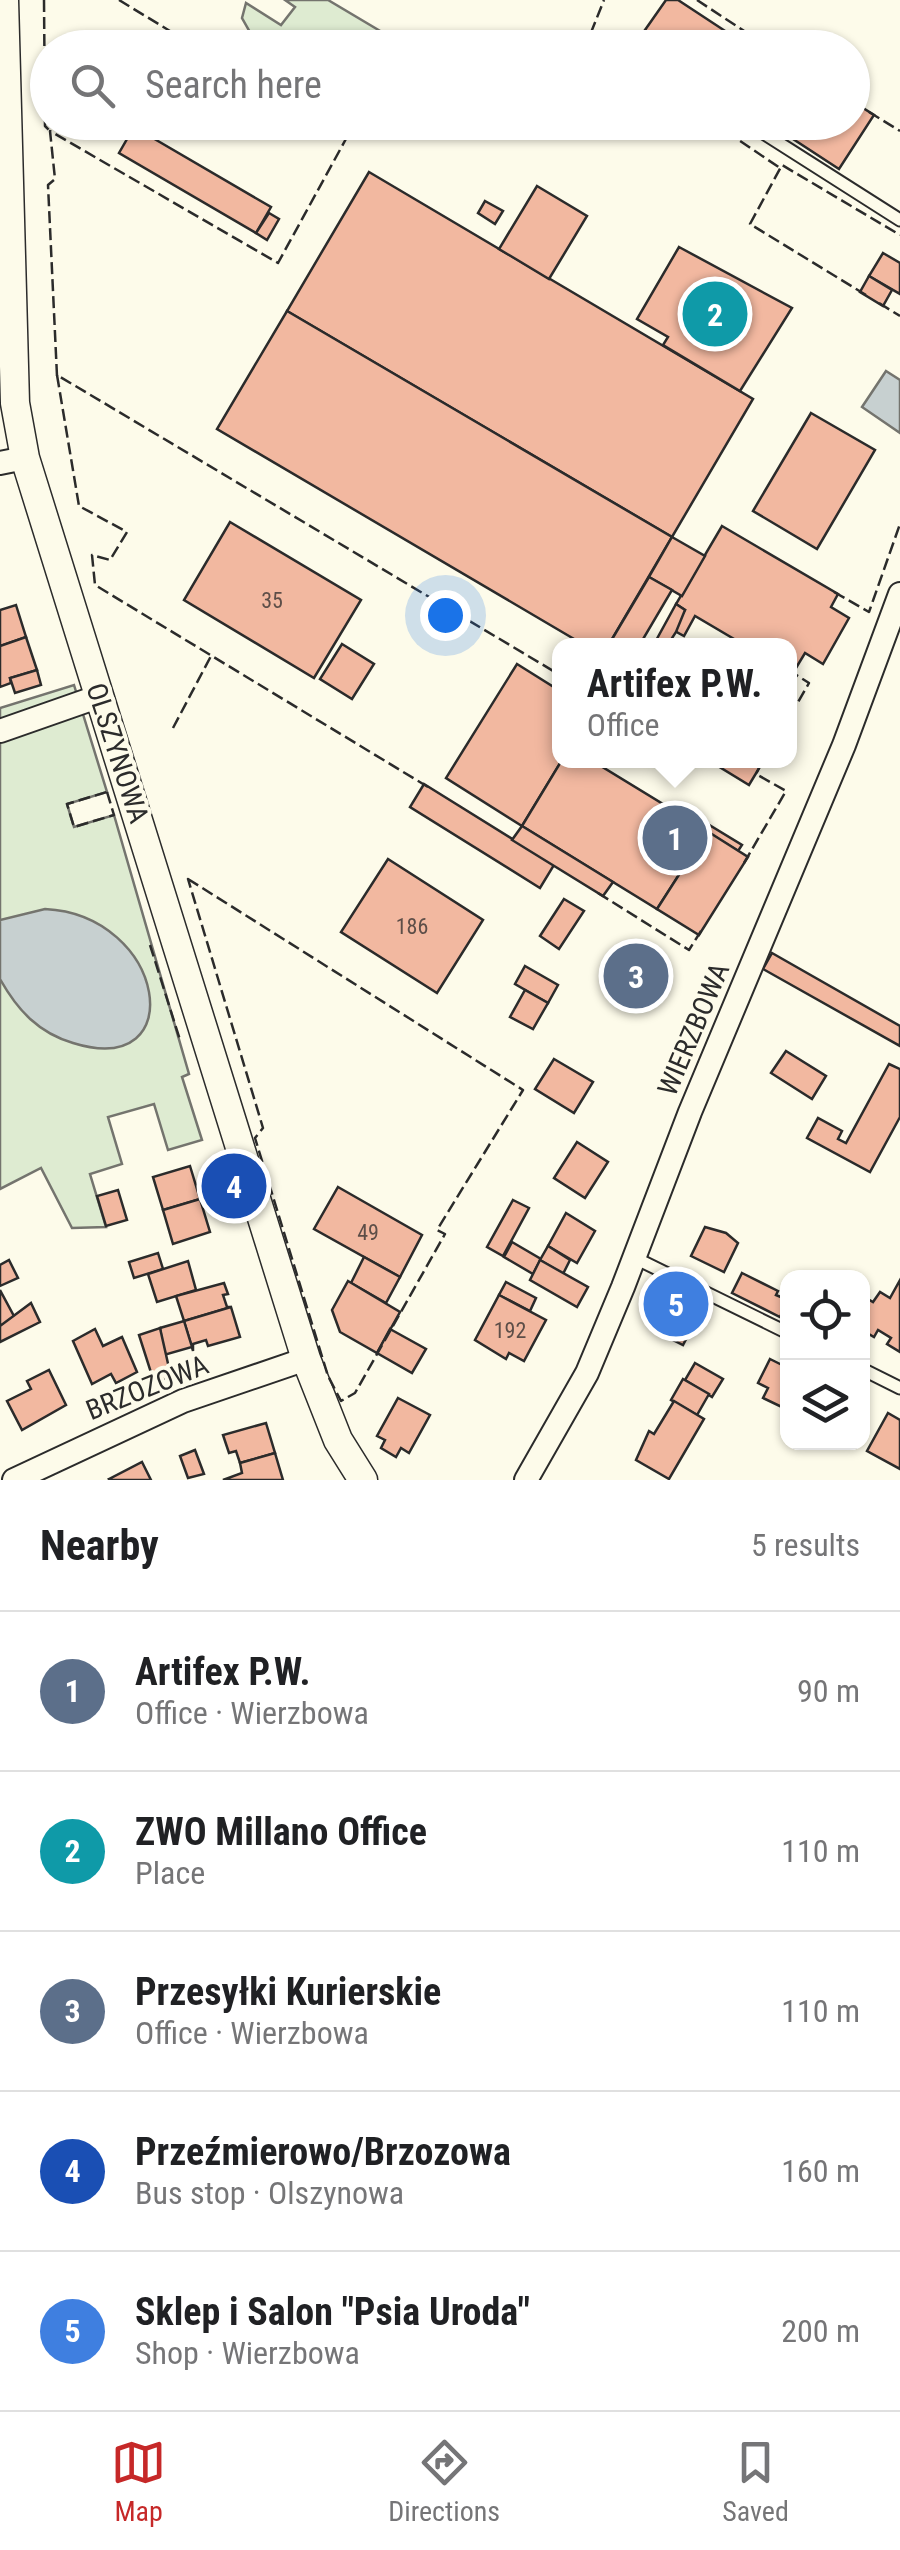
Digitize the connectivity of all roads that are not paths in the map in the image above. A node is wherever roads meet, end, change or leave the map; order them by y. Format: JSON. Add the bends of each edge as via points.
{"nodes":[{"id":1,"x":4,"y":0,"type":"edge"},
{"id":2,"x":774,"y":140,"type":"edge"},
{"id":3,"x":900,"y":220,"type":"edge"},
{"id":4,"x":12,"y":460,"type":"edge"},
{"id":5,"x":900,"y":594,"type":"edge"},
{"id":6,"x":100,"y":696,"type":"junction"},
{"id":7,"x":0,"y":731,"type":"edge"},
{"id":8,"x":634,"y":1258,"type":"junction"},
{"id":9,"x":780,"y":1328,"type":"edge"},
{"id":10,"x":306,"y":1359,"type":"junction"},
{"id":11,"x":870,"y":1373,"type":"edge"},
{"id":12,"x":900,"y":1388,"type":"edge"},
{"id":13,"x":14,"y":1480,"type":"edge"},
{"id":14,"x":363,"y":1480,"type":"edge"},
{"id":15,"x":526,"y":1480,"type":"edge"}],
"edges":[{"from":1,"to":4,"type":"street","name":"OLSZYNOWA"},
{"from":2,"to":3,"type":"lane"},
{"from":4,"to":6,"type":"street","name":"OLSZYNOWA"},
{"from":5,"to":8,"type":"street","name":"WIERZBOWA"},
{"from":6,"to":7,"type":"street"},
{"from":6,"to":10,"type":"street","name":"OLSZYNOWA"},
{"from":8,"to":9,"type":"lane"},
{"from":8,"to":15,"type":"street","name":"WIERZBOWA","via":[[587,1372]]},
{"from":10,"to":13,"type":"street","name":"BRZOZOWA","via":[[183,1401]]},
{"from":10,"to":14,"type":"street","name":"OLSZYNOWA","via":[[338,1440]]},
{"from":11,"to":12,"type":"lane"}]}
